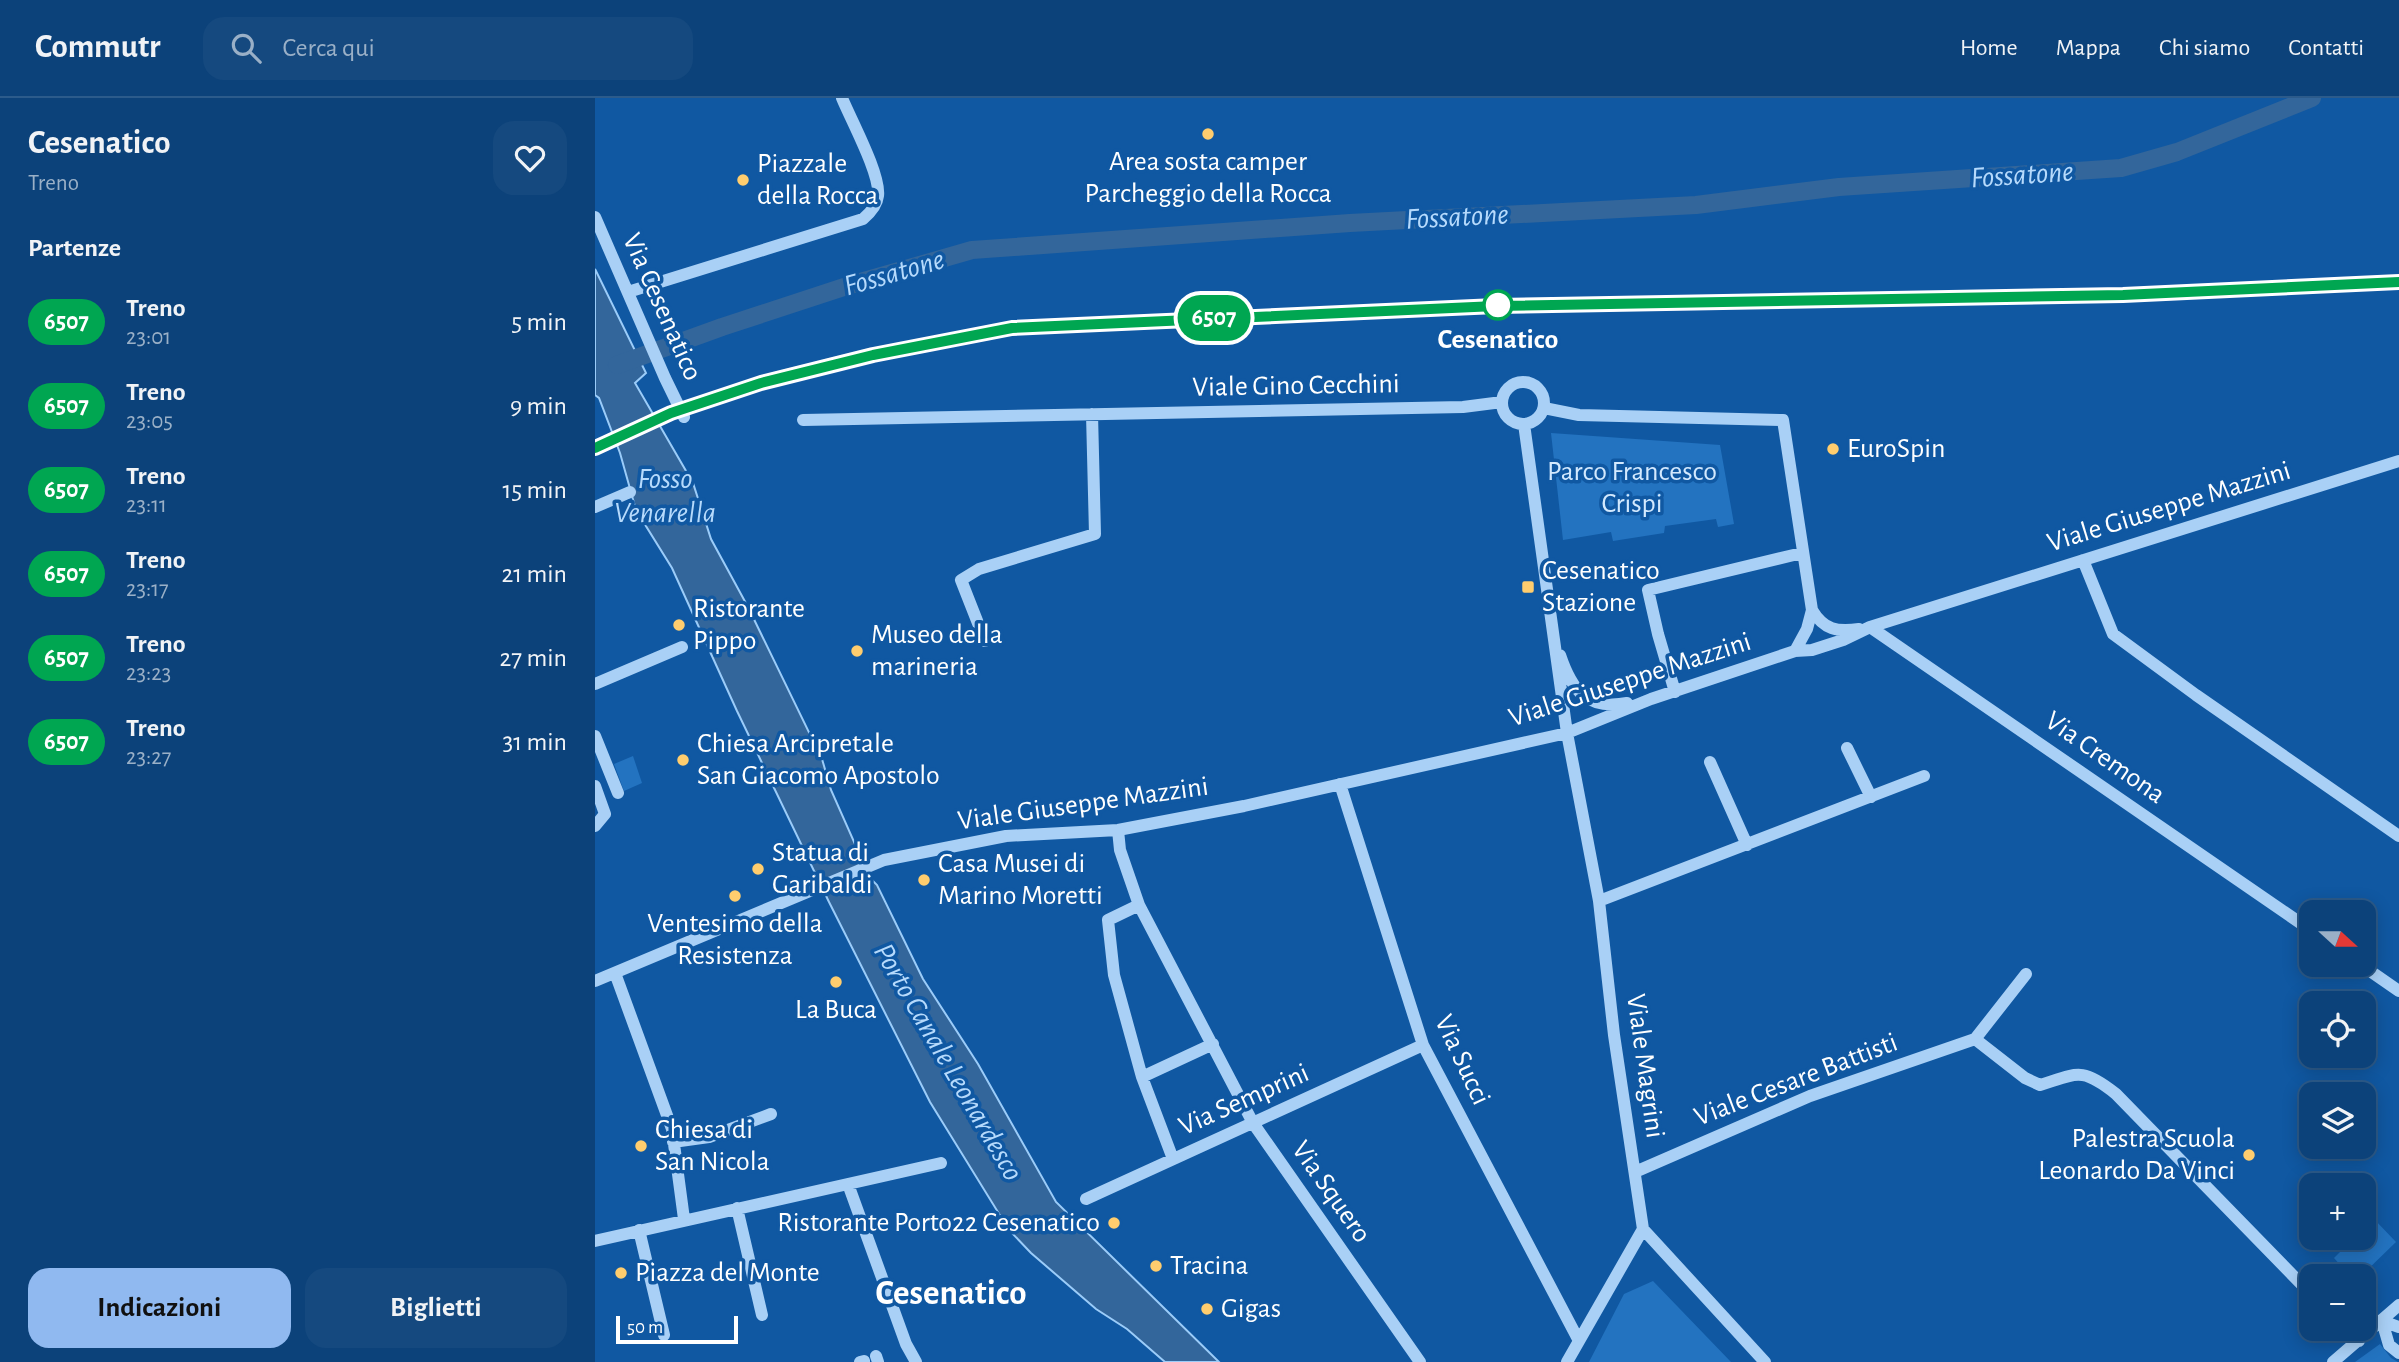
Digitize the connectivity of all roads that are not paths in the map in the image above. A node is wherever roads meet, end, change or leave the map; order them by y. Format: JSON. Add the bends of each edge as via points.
{"nodes":[{"id":1,"x":842,"y":98,"type":"edge"},
{"id":2,"x":595,"y":217,"type":"edge"},
{"id":3,"x":628,"y":292,"type":"junction"},
{"id":4,"x":1501,"y":402,"type":"junction"},
{"id":5,"x":1543,"y":408,"type":"junction"},
{"id":6,"x":1092,"y":414,"type":"junction"},
{"id":7,"x":684,"y":417,"type":"dead end"},
{"id":8,"x":803,"y":420,"type":"dead end"},
{"id":9,"x":1524,"y":424,"type":"junction"},
{"id":10,"x":2399,"y":461,"type":"edge"},
{"id":11,"x":625,"y":494,"type":"dead end"},
{"id":12,"x":595,"y":507,"type":"edge"},
{"id":13,"x":1803,"y":553,"type":"junction"},
{"id":14,"x":2083,"y":560,"type":"junction"},
{"id":15,"x":1812,"y":610,"type":"junction"},
{"id":16,"x":1866,"y":628,"type":"junction"},
{"id":17,"x":1553,"y":635,"type":"junction"},
{"id":18,"x":985,"y":641,"type":"dead end"},
{"id":19,"x":682,"y":647,"type":"dead end"},
{"id":20,"x":1795,"y":651,"type":"junction"},
{"id":21,"x":595,"y":684,"type":"edge"},
{"id":22,"x":1675,"y":692,"type":"junction"},
{"id":23,"x":1651,"y":699,"type":"junction"},
{"id":24,"x":1567,"y":733,"type":"junction"},
{"id":25,"x":595,"y":736,"type":"edge"},
{"id":26,"x":1847,"y":748,"type":"dead end"},
{"id":27,"x":1710,"y":762,"type":"dead end"},
{"id":28,"x":1924,"y":776,"type":"dead end"},
{"id":29,"x":1341,"y":784,"type":"junction"},
{"id":30,"x":595,"y":786,"type":"edge"},
{"id":31,"x":618,"y":793,"type":"dead end"},
{"id":32,"x":1871,"y":797,"type":"junction"},
{"id":33,"x":595,"y":826,"type":"edge"},
{"id":34,"x":1118,"y":830,"type":"junction"},
{"id":35,"x":2399,"y":836,"type":"edge"},
{"id":36,"x":1747,"y":845,"type":"junction"},
{"id":37,"x":1599,"y":901,"type":"junction"},
{"id":38,"x":1139,"y":905,"type":"junction"},
{"id":39,"x":2299,"y":922,"type":"edge"},
{"id":40,"x":615,"y":973,"type":"junction"},
{"id":41,"x":2026,"y":974,"type":"dead end"},
{"id":42,"x":2377,"y":976,"type":"edge"},
{"id":43,"x":595,"y":981,"type":"edge"},
{"id":44,"x":2399,"y":991,"type":"edge"},
{"id":45,"x":1975,"y":1039,"type":"junction"},
{"id":46,"x":1213,"y":1044,"type":"junction"},
{"id":47,"x":1423,"y":1045,"type":"junction"},
{"id":48,"x":1142,"y":1077,"type":"junction"},
{"id":49,"x":771,"y":1114,"type":"dead end"},
{"id":50,"x":1252,"y":1123,"type":"junction"},
{"id":51,"x":673,"y":1142,"type":"junction"},
{"id":52,"x":1173,"y":1159,"type":"junction"},
{"id":53,"x":941,"y":1163,"type":"dead end"},
{"id":54,"x":1635,"y":1172,"type":"junction"},
{"id":55,"x":848,"y":1184,"type":"junction"},
{"id":56,"x":1086,"y":1199,"type":"dead end"},
{"id":57,"x":737,"y":1208,"type":"junction"},
{"id":58,"x":684,"y":1219,"type":"junction"},
{"id":59,"x":1643,"y":1228,"type":"junction"},
{"id":60,"x":639,"y":1230,"type":"junction"},
{"id":61,"x":595,"y":1241,"type":"edge"},
{"id":62,"x":2299,"y":1282,"type":"edge"},
{"id":63,"x":2399,"y":1305,"type":"edge"},
{"id":64,"x":762,"y":1315,"type":"dead end"},
{"id":65,"x":2382,"y":1321,"type":"junction"},
{"id":66,"x":2376,"y":1326,"type":"edge"},
{"id":67,"x":2399,"y":1327,"type":"edge"},
{"id":68,"x":664,"y":1335,"type":"dead end"},
{"id":69,"x":1579,"y":1341,"type":"junction"},
{"id":70,"x":2359,"y":1341,"type":"edge"},
{"id":71,"x":2399,"y":1353,"type":"edge"},
{"id":72,"x":916,"y":1362,"type":"edge"},
{"id":73,"x":1420,"y":1362,"type":"edge"},
{"id":74,"x":1567,"y":1362,"type":"edge"},
{"id":75,"x":1765,"y":1362,"type":"edge"},
{"id":76,"x":2333,"y":1362,"type":"edge"}],
"edges":[{"from":1,"to":3,"type":"street","via":[[876,178],[878,197],[863,219]]},
{"from":2,"to":3,"type":"street","name":"Via Cesenatico"},
{"from":3,"to":7,"type":"street","name":"Via Cesenatico"},
{"from":4,"to":5,"type":"street","via":[[1512,384],[1526,382],[1538,388]]},
{"from":4,"to":6,"type":"street","name":"Viale Gino Cecchini","via":[[1463,407]]},
{"from":4,"to":9,"type":"street","via":[[1506,415]]},
{"from":5,"to":9,"type":"street","via":[[1537,419]]},
{"from":5,"to":13,"type":"street","via":[[1579,415],[1783,420]]},
{"from":6,"to":8,"type":"street","name":"Viale Gino Cecchini"},
{"from":6,"to":18,"type":"street","via":[[1095,534],[979,569],[961,580]]},
{"from":9,"to":17,"type":"street"},
{"from":10,"to":14,"type":"street","name":"Viale Giuseppe Mazzini"},
{"from":11,"to":12,"type":"street"},
{"from":13,"to":15,"type":"street"},
{"from":13,"to":22,"type":"street","via":[[1649,590]]},
{"from":14,"to":16,"type":"street","name":"Viale Giuseppe Mazzini"},
{"from":14,"to":35,"type":"street","via":[[2113,634]]},
{"from":15,"to":16,"type":"street","via":[[1827,626],[1846,631]]},
{"from":15,"to":20,"type":"street"},
{"from":16,"to":20,"type":"street","name":"Viale Giuseppe Mazzini","via":[[1822,647]]},
{"from":16,"to":39,"type":"street","name":"Via Cremona"},
{"from":17,"to":23,"type":"street","via":[[1576,687],[1592,702],[1610,706]]},
{"from":17,"to":24,"type":"street","name":"Viale Magrini"},
{"from":19,"to":21,"type":"street"},
{"from":20,"to":22,"type":"street","name":"Viale Giuseppe Mazzini"},
{"from":22,"to":23,"type":"street","name":"Viale Giuseppe Mazzini"},
{"from":23,"to":24,"type":"street","name":"Viale Giuseppe Mazzini"},
{"from":24,"to":29,"type":"street","name":"Viale Giuseppe Mazzini"},
{"from":24,"to":37,"type":"street","name":"Viale Magrini"},
{"from":25,"to":31,"type":"street"},
{"from":26,"to":32,"type":"street"},
{"from":27,"to":36,"type":"street"},
{"from":28,"to":32,"type":"street"},
{"from":29,"to":34,"type":"street","name":"Viale Giuseppe Mazzini"},
{"from":29,"to":47,"type":"street","name":"Via Succi"},
{"from":30,"to":33,"type":"street","via":[[605,814]]},
{"from":32,"to":36,"type":"street"},
{"from":34,"to":38,"type":"street","name":"Via Squero","via":[[1119,850]]},
{"from":34,"to":40,"type":"street","name":"Viale Giuseppe Mazzini","via":[[1006,836],[884,860]]},
{"from":36,"to":37,"type":"street"},
{"from":37,"to":54,"type":"street","name":"Viale Magrini"},
{"from":38,"to":46,"type":"street","name":"Via Squero"},
{"from":38,"to":48,"type":"street","via":[[1108,920],[1114,975]]},
{"from":40,"to":43,"type":"street","name":"Viale Giuseppe Mazzini"},
{"from":40,"to":51,"type":"street"},
{"from":41,"to":45,"type":"street"},
{"from":42,"to":44,"type":"street"},
{"from":45,"to":54,"type":"street","name":"Viale Cesare Battisti","via":[[1810,1096]]},
{"from":45,"to":62,"type":"street","via":[[2040,1085],[2079,1073],[2100,1081]]},
{"from":46,"to":48,"type":"street"},
{"from":46,"to":50,"type":"street","name":"Via Squero"},
{"from":47,"to":50,"type":"street","name":"Via Semprini"},
{"from":47,"to":69,"type":"street","name":"Via Succi"},
{"from":48,"to":52,"type":"street"},
{"from":49,"to":51,"type":"street","via":[[709,1137]]},
{"from":50,"to":52,"type":"street","name":"Via Semprini"},
{"from":50,"to":73,"type":"street","name":"Via Squero"},
{"from":51,"to":58,"type":"street"},
{"from":52,"to":56,"type":"street","name":"Via Semprini"},
{"from":53,"to":55,"type":"street"},
{"from":54,"to":59,"type":"street","name":"Viale Magrini"},
{"from":55,"to":57,"type":"street"},
{"from":55,"to":72,"type":"street"},
{"from":57,"to":58,"type":"street"},
{"from":57,"to":64,"type":"street"},
{"from":58,"to":60,"type":"street"},
{"from":59,"to":69,"type":"street"},
{"from":59,"to":75,"type":"street"},
{"from":60,"to":61,"type":"street"},
{"from":60,"to":68,"type":"street"},
{"from":63,"to":65,"type":"street"},
{"from":65,"to":66,"type":"street"},
{"from":65,"to":67,"type":"street"},
{"from":65,"to":71,"type":"street","via":[[2389,1345]]},
{"from":69,"to":74,"type":"street"},
{"from":70,"to":76,"type":"street"}]}
